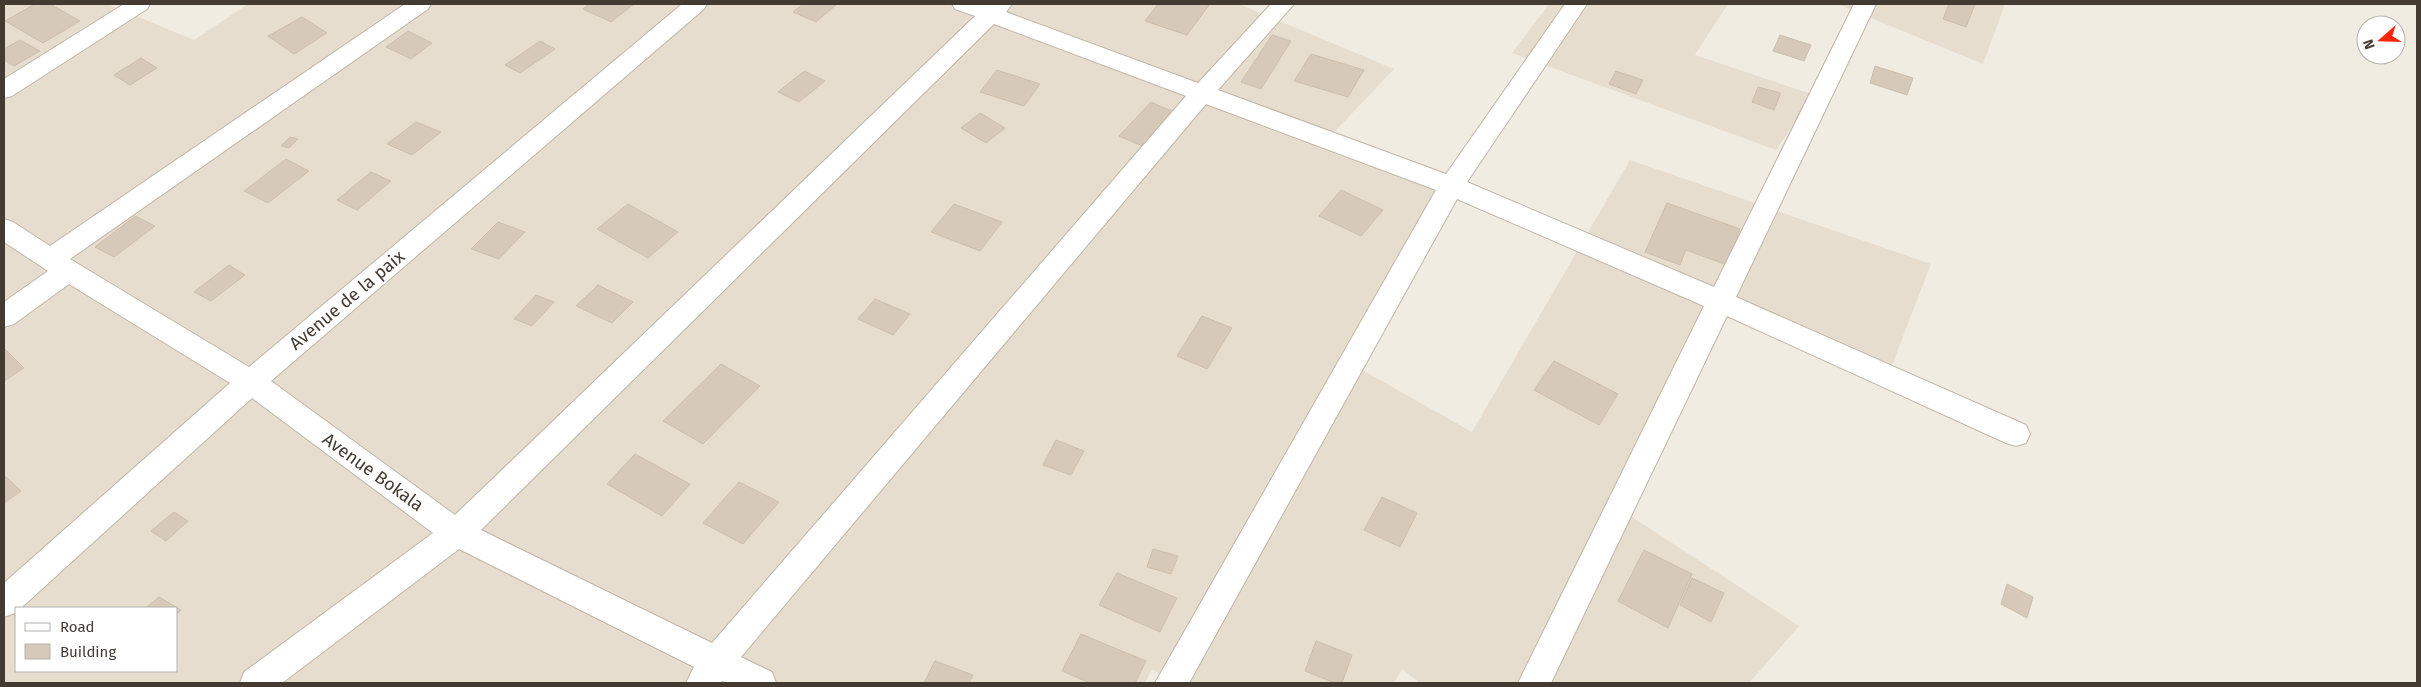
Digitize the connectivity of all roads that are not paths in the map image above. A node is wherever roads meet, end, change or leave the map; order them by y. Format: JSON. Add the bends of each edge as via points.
{"nodes":[{"id":1,"x":140,"y":4,"type":"edge"},
{"id":2,"x":420,"y":4,"type":"edge"},
{"id":3,"x":696,"y":4,"type":"edge"},
{"id":4,"x":963,"y":4,"type":"edge"},
{"id":5,"x":1283,"y":4,"type":"edge"},
{"id":6,"x":1576,"y":4,"type":"edge"},
{"id":7,"x":1865,"y":4,"type":"edge"},
{"id":8,"x":995,"y":9,"type":"edge"},
{"id":9,"x":4,"y":90,"type":"edge"},
{"id":10,"x":1202,"y":94,"type":"junction"},
{"id":11,"x":1450,"y":186,"type":"junction"},
{"id":12,"x":4,"y":229,"type":"edge"},
{"id":13,"x":59,"y":265,"type":"junction"},
{"id":14,"x":1720,"y":300,"type":"junction"},
{"id":15,"x":4,"y":316,"type":"edge"},
{"id":16,"x":251,"y":382,"type":"junction"},
{"id":17,"x":2016,"y":434,"type":"dead end"},
{"id":18,"x":456,"y":533,"type":"junction"},
{"id":19,"x":4,"y":603,"type":"edge"},
{"id":20,"x":709,"y":672,"type":"edge"},
{"id":21,"x":256,"y":683,"type":"edge"},
{"id":22,"x":760,"y":683,"type":"edge"},
{"id":23,"x":1170,"y":683,"type":"edge"},
{"id":24,"x":1534,"y":683,"type":"edge"}],
"edges":[{"from":1,"to":9,"type":"street"},
{"from":2,"to":13,"type":"street"},
{"from":3,"to":16,"type":"street","name":"Avenue de la paix"},
{"from":4,"to":8,"type":"street"},
{"from":5,"to":10,"type":"street"},
{"from":6,"to":11,"type":"street"},
{"from":7,"to":14,"type":"street"},
{"from":8,"to":10,"type":"street"},
{"from":8,"to":18,"type":"street"},
{"from":10,"to":11,"type":"street"},
{"from":10,"to":20,"type":"street"},
{"from":11,"to":14,"type":"street"},
{"from":11,"to":23,"type":"street"},
{"from":12,"to":13,"type":"street","name":"Avenue Bokala"},
{"from":13,"to":15,"type":"street"},
{"from":13,"to":16,"type":"street","name":"Avenue Bokala"},
{"from":14,"to":17,"type":"street"},
{"from":14,"to":24,"type":"street"},
{"from":16,"to":18,"type":"street","name":"Avenue Bokala"},
{"from":16,"to":19,"type":"street","name":"Avenue de la paix"},
{"from":18,"to":20,"type":"street","name":"Avenue Bokala"},
{"from":18,"to":21,"type":"street"},
{"from":20,"to":22,"type":"street","name":"Avenue Bokala"}]}
